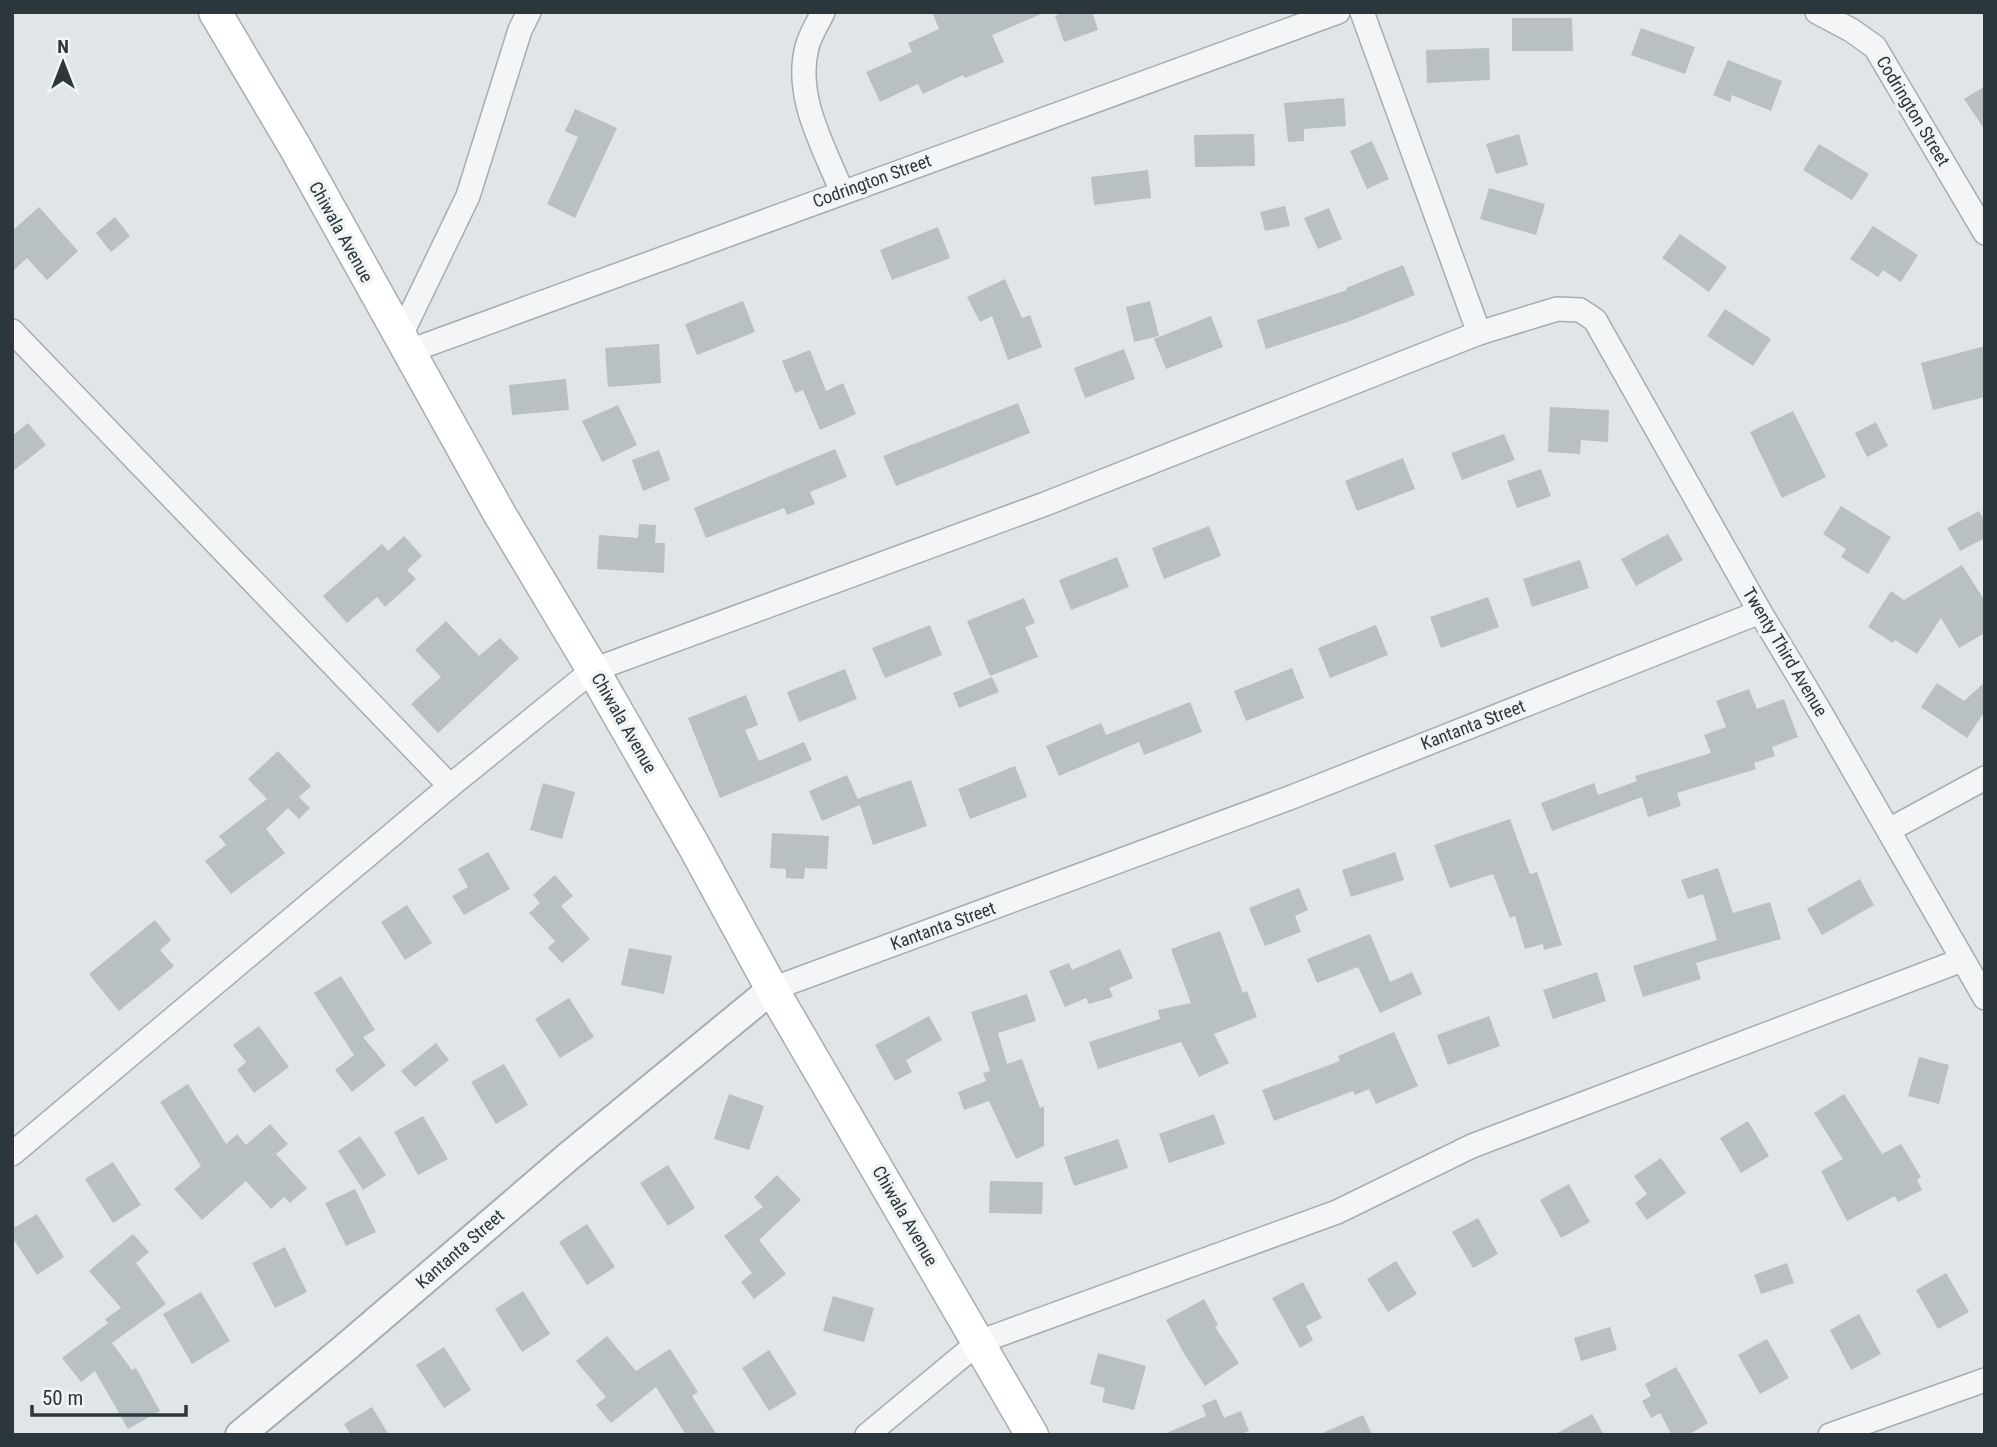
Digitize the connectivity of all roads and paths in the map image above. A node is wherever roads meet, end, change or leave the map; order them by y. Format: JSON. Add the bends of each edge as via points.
{"nodes":[{"id":1,"x":215,"y":12,"type":"edge"},
{"id":2,"x":529,"y":12,"type":"edge"},
{"id":3,"x":823,"y":12,"type":"edge"},
{"id":4,"x":1338,"y":12,"type":"edge"},
{"id":5,"x":1362,"y":12,"type":"edge"},
{"id":6,"x":1817,"y":12,"type":"edge"},
{"id":7,"x":842,"y":192,"type":"junction"},
{"id":8,"x":1985,"y":233,"type":"edge"},
{"id":9,"x":12,"y":331,"type":"edge"},
{"id":10,"x":1479,"y":332,"type":"junction"},
{"id":11,"x":404,"y":344,"type":"junction"},
{"id":12,"x":1760,"y":612,"type":"junction"},
{"id":13,"x":593,"y":670,"type":"junction"},
{"id":14,"x":1985,"y":779,"type":"edge"},
{"id":15,"x":450,"y":786,"type":"junction"},
{"id":16,"x":1889,"y":830,"type":"junction"},
{"id":17,"x":1962,"y":960,"type":"junction"},
{"id":18,"x":772,"y":989,"type":"junction"},
{"id":19,"x":1985,"y":998,"type":"edge"},
{"id":20,"x":12,"y":1154,"type":"edge"},
{"id":21,"x":979,"y":1342,"type":"junction"},
{"id":22,"x":1985,"y":1380,"type":"edge"},
{"id":23,"x":240,"y":1435,"type":"edge"},
{"id":24,"x":867,"y":1435,"type":"edge"},
{"id":25,"x":1032,"y":1435,"type":"edge"},
{"id":26,"x":1830,"y":1435,"type":"edge"}],
"edges":[{"from":1,"to":11,"type":"main road","name":"Chiwala Avenue"},
{"from":2,"to":11,"type":"street","via":[[468,195]]},
{"from":3,"to":7,"type":"street","via":[[807,46],[803,81],[808,108]]},
{"from":4,"to":7,"type":"street","name":"Codrington Street"},
{"from":5,"to":10,"type":"street"},
{"from":6,"to":8,"type":"street","name":"Codrington Street","via":[[1875,47]]},
{"from":7,"to":11,"type":"street","name":"Codrington Street"},
{"from":9,"to":15,"type":"street"},
{"from":10,"to":12,"type":"street","name":"Twenty Third Avenue","via":[[1558,309],[1580,310],[1595,320]]},
{"from":10,"to":13,"type":"street","via":[[1045,504]]},
{"from":11,"to":13,"type":"main road","name":"Chiwala Avenue"},
{"from":12,"to":16,"type":"street","name":"Twenty Third Avenue"},
{"from":12,"to":18,"type":"street","name":"Kantanta Street","via":[[1292,797]]},
{"from":13,"to":15,"type":"street"},
{"from":13,"to":18,"type":"main road","name":"Chiwala Avenue"},
{"from":14,"to":16,"type":"street"},
{"from":15,"to":20,"type":"street"},
{"from":16,"to":17,"type":"street","name":"Twenty Third Avenue"},
{"from":17,"to":19,"type":"street","name":"Twenty Third Avenue"},
{"from":17,"to":21,"type":"street","via":[[1472,1146],[1337,1212]]},
{"from":18,"to":21,"type":"main road","name":"Chiwala Avenue"},
{"from":18,"to":23,"type":"street","name":"Kantanta Street"},
{"from":21,"to":24,"type":"street"},
{"from":21,"to":25,"type":"main road","name":"Chiwala Avenue"},
{"from":22,"to":26,"type":"street"}]}
